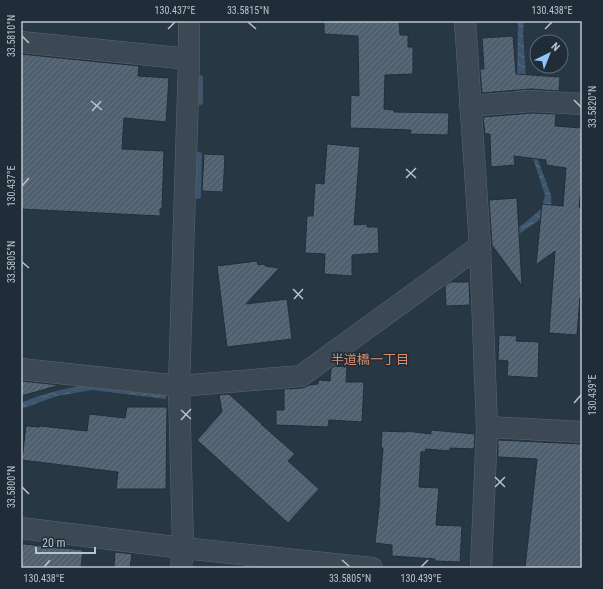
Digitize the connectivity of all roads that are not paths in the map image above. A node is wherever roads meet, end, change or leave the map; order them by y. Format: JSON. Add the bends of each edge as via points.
{"nodes":[{"id":1,"x":189,"y":21,"type":"edge"},
{"id":2,"x":465,"y":21,"type":"edge"},
{"id":3,"x":21,"y":42,"type":"edge"},
{"id":4,"x":189,"y":59,"type":"junction"},
{"id":5,"x":582,"y":104,"type":"edge"},
{"id":6,"x":470,"y":106,"type":"junction"},
{"id":7,"x":480,"y":246,"type":"junction"},
{"id":8,"x":21,"y":370,"type":"edge"},
{"id":9,"x":179,"y":386,"type":"junction"},
{"id":10,"x":487,"y":427,"type":"junction"},
{"id":11,"x":582,"y":432,"type":"edge"},
{"id":12,"x":21,"y":528,"type":"edge"},
{"id":13,"x":182,"y":558,"type":"edge"},
{"id":14,"x":372,"y":568,"type":"edge"},
{"id":15,"x":481,"y":568,"type":"edge"}],
"edges":[{"from":1,"to":4,"type":"street"},
{"from":2,"to":6,"type":"street"},
{"from":3,"to":4,"type":"street"},
{"from":4,"to":9,"type":"street"},
{"from":5,"to":6,"type":"street","via":[[532,101]]},
{"from":6,"to":7,"type":"street"},
{"from":7,"to":9,"type":"street","via":[[301,376]]},
{"from":7,"to":10,"type":"street"},
{"from":8,"to":9,"type":"street"},
{"from":9,"to":13,"type":"street"},
{"from":10,"to":11,"type":"street"},
{"from":10,"to":15,"type":"street"},
{"from":12,"to":13,"type":"street"},
{"from":13,"to":14,"type":"street"}]}
